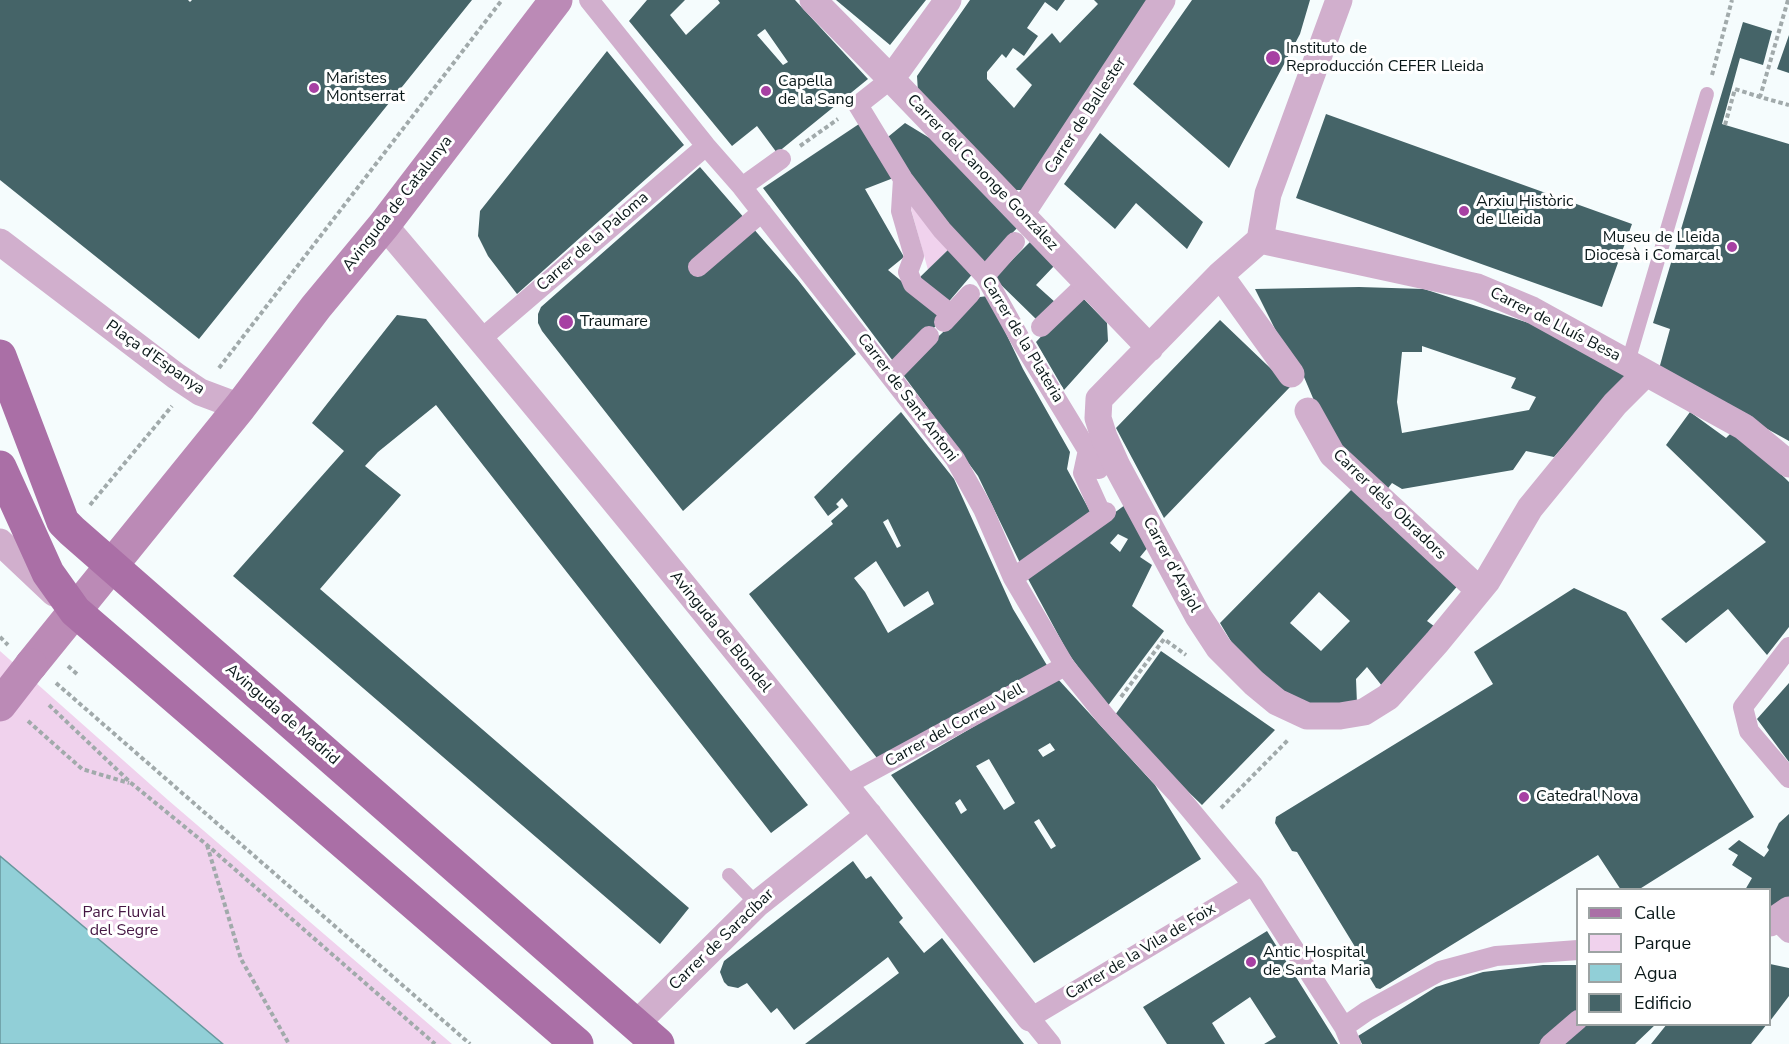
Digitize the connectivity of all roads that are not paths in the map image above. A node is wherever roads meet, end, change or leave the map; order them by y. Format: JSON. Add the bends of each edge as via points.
{"nodes":[{"id":1,"x":556,"y":0,"type":"edge"},
{"id":2,"x":589,"y":0,"type":"edge"},
{"id":3,"x":813,"y":0,"type":"edge"},
{"id":4,"x":948,"y":0,"type":"edge"},
{"id":5,"x":1162,"y":0,"type":"edge"},
{"id":6,"x":1339,"y":0,"type":"edge"},
{"id":7,"x":891,"y":79,"type":"junction"},
{"id":8,"x":1707,"y":94,"type":"road end"},
{"id":9,"x":706,"y":146,"type":"junction"},
{"id":10,"x":781,"y":159,"type":"road end"},
{"id":11,"x":903,"y":179,"type":"junction"},
{"id":12,"x":742,"y":188,"type":"junction"},
{"id":13,"x":762,"y":212,"type":"junction"},
{"id":14,"x":384,"y":225,"type":"junction"},
{"id":15,"x":1018,"y":231,"type":"junction"},
{"id":16,"x":1260,"y":240,"type":"junction"},
{"id":17,"x":0,"y":242,"type":"edge"},
{"id":18,"x":698,"y":267,"type":"dead end"},
{"id":19,"x":985,"y":276,"type":"junction"},
{"id":20,"x":1220,"y":276,"type":"junction"},
{"id":21,"x":1088,"y":282,"type":"junction"},
{"id":22,"x":970,"y":294,"type":"dead end"},
{"id":23,"x":1033,"y":334,"type":"junction"},
{"id":24,"x":929,"y":336,"type":"dead end"},
{"id":25,"x":481,"y":339,"type":"junction"},
{"id":26,"x":1150,"y":348,"type":"junction"},
{"id":27,"x":0,"y":356,"type":"edge"},
{"id":28,"x":1637,"y":368,"type":"junction"},
{"id":29,"x":1292,"y":374,"type":"dead end"},
{"id":30,"x":891,"y":375,"type":"junction"},
{"id":31,"x":240,"y":407,"type":"junction"},
{"id":32,"x":1308,"y":411,"type":"dead end"},
{"id":33,"x":1096,"y":443,"type":"junction"},
{"id":34,"x":1789,"y":464,"type":"edge"},
{"id":35,"x":0,"y":467,"type":"edge"},
{"id":36,"x":1099,"y":469,"type":"dead end"},
{"id":37,"x":0,"y":542,"type":"edge"},
{"id":38,"x":112,"y":565,"type":"junction"},
{"id":39,"x":1013,"y":578,"type":"junction"},
{"id":40,"x":1479,"y":590,"type":"junction"},
{"id":41,"x":75,"y":611,"type":"junction"},
{"id":42,"x":1789,"y":647,"type":"edge"},
{"id":43,"x":1065,"y":666,"type":"junction"},
{"id":44,"x":13,"y":712,"type":"edge"},
{"id":45,"x":1789,"y":778,"type":"edge"},
{"id":46,"x":846,"y":786,"type":"junction"},
{"id":47,"x":869,"y":815,"type":"junction"},
{"id":48,"x":729,"y":875,"type":"dead end"},
{"id":49,"x":1252,"y":885,"type":"junction"},
{"id":50,"x":757,"y":904,"type":"junction"},
{"id":51,"x":1576,"y":950,"type":"edge"},
{"id":52,"x":1030,"y":1018,"type":"junction"},
{"id":53,"x":1576,"y":1022,"type":"edge"},
{"id":54,"x":1348,"y":1036,"type":"edge"},
{"id":55,"x":638,"y":1038,"type":"edge"},
{"id":56,"x":577,"y":1044,"type":"edge"},
{"id":57,"x":1051,"y":1044,"type":"edge"},
{"id":58,"x":1550,"y":1044,"type":"edge"}],
"edges":[{"from":1,"to":14,"type":"main road","name":"Avinguda de Catalunya"},
{"from":2,"to":9,"type":"street","name":"Carrer de Sant Antoni"},
{"from":3,"to":7,"type":"street","name":"Carrer del Canonge González"},
{"from":4,"to":7,"type":"street"},
{"from":5,"to":15,"type":"street","name":"Carrer de Ballester"},
{"from":6,"to":16,"type":"street","via":[[1268,194]]},
{"from":7,"to":11,"type":"street","name":"Carrer de la Plateria","via":[[858,105]]},
{"from":7,"to":15,"type":"street","name":"Carrer del Canonge González"},
{"from":8,"to":28,"type":"lane"},
{"from":9,"to":12,"type":"street","name":"Carrer de Sant Antoni"},
{"from":9,"to":25,"type":"street","name":"Carrer de la Paloma"},
{"from":10,"to":12,"type":"street"},
{"from":11,"to":19,"type":"street","name":"Carrer de la Plateria","via":[[942,230]]},
{"from":11,"to":22,"type":"street","via":[[901,211],[914,255],[908,272],[913,284],[947,318]]},
{"from":12,"to":13,"type":"street","name":"Carrer de Sant Antoni"},
{"from":13,"to":18,"type":"street"},
{"from":13,"to":30,"type":"street","name":"Carrer de Sant Antoni"},
{"from":14,"to":25,"type":"street","name":"Avinguda de Blondel"},
{"from":14,"to":31,"type":"main road","name":"Avinguda de Catalunya"},
{"from":15,"to":19,"type":"street","name":"Carrer de Ballester"},
{"from":15,"to":21,"type":"street","name":"Carrer del Canonge González"},
{"from":16,"to":20,"type":"street"},
{"from":16,"to":28,"type":"street","name":"Carrer de Lluís Besa","via":[[1477,287],[1532,310]]},
{"from":17,"to":31,"type":"street","name":"Plaça d'Espanya","via":[[150,358],[200,392]]},
{"from":19,"to":23,"type":"street","name":"Carrer de la Plateria"},
{"from":20,"to":26,"type":"street"},
{"from":20,"to":29,"type":"street"},
{"from":21,"to":23,"type":"street"},
{"from":21,"to":26,"type":"street","name":"Carrer del Canonge González"},
{"from":23,"to":33,"type":"street","name":"Carrer de la Plateria"},
{"from":24,"to":30,"type":"street"},
{"from":25,"to":46,"type":"street","name":"Avinguda de Blondel"},
{"from":26,"to":33,"type":"street","name":"Carrer d'Arajol","via":[[1099,399]]},
{"from":27,"to":38,"type":"main road","name":"Avinguda de Madrid","via":[[63,522]]},
{"from":28,"to":34,"type":"street","name":"Carrer de Lluís Besa","via":[[1744,427]]},
{"from":28,"to":40,"type":"street","name":"Carrer d'Arajol","via":[[1615,404],[1530,508]]},
{"from":30,"to":39,"type":"street","name":"Carrer de Sant Antoni","via":[[955,459],[983,509]]},
{"from":31,"to":38,"type":"main road"},
{"from":32,"to":40,"type":"street","name":"Carrer dels Obradors","via":[[1332,454]]},
{"from":33,"to":36,"type":"street","name":"Carrer de la Plateria"},
{"from":33,"to":39,"type":"street","via":[[1083,473],[1104,513]]},
{"from":33,"to":40,"type":"street","name":"Carrer d'Arajol","via":[[1117,466],[1219,648],[1277,702],[1307,716],[1364,712],[1388,697]]},
{"from":35,"to":41,"type":"main road","via":[[48,573]]},
{"from":37,"to":41,"type":"street"},
{"from":38,"to":41,"type":"main road"},
{"from":38,"to":55,"type":"main road","name":"Avinguda de Madrid"},
{"from":39,"to":43,"type":"street","name":"Carrer de Sant Antoni"},
{"from":41,"to":44,"type":"main road","bridge":true,"via":[[31,665]]},
{"from":41,"to":56,"type":"main road"},
{"from":42,"to":45,"type":"street","via":[[1743,707],[1749,731]]},
{"from":43,"to":46,"type":"street","name":"Carrer del Correu Vell"},
{"from":43,"to":49,"type":"street","name":"Carrer de Sant Antoni"},
{"from":46,"to":47,"type":"street","name":"Avinguda de Blondel"},
{"from":47,"to":50,"type":"street","name":"Carrer de Saracíbar"},
{"from":47,"to":52,"type":"street","name":"Avinguda de Blondel"},
{"from":48,"to":50,"type":"lane"},
{"from":49,"to":52,"type":"street","name":"Carrer de la Vila de Foix"},
{"from":49,"to":54,"type":"street","name":"Carrer de Sant Antoni"},
{"from":50,"to":55,"type":"street","name":"Carrer de Saracíbar"},
{"from":51,"to":54,"type":"street","via":[[1496,956],[1440,971],[1367,1011]]},
{"from":52,"to":57,"type":"street","name":"Avinguda de Blondel"},
{"from":53,"to":58,"type":"street"}]}
